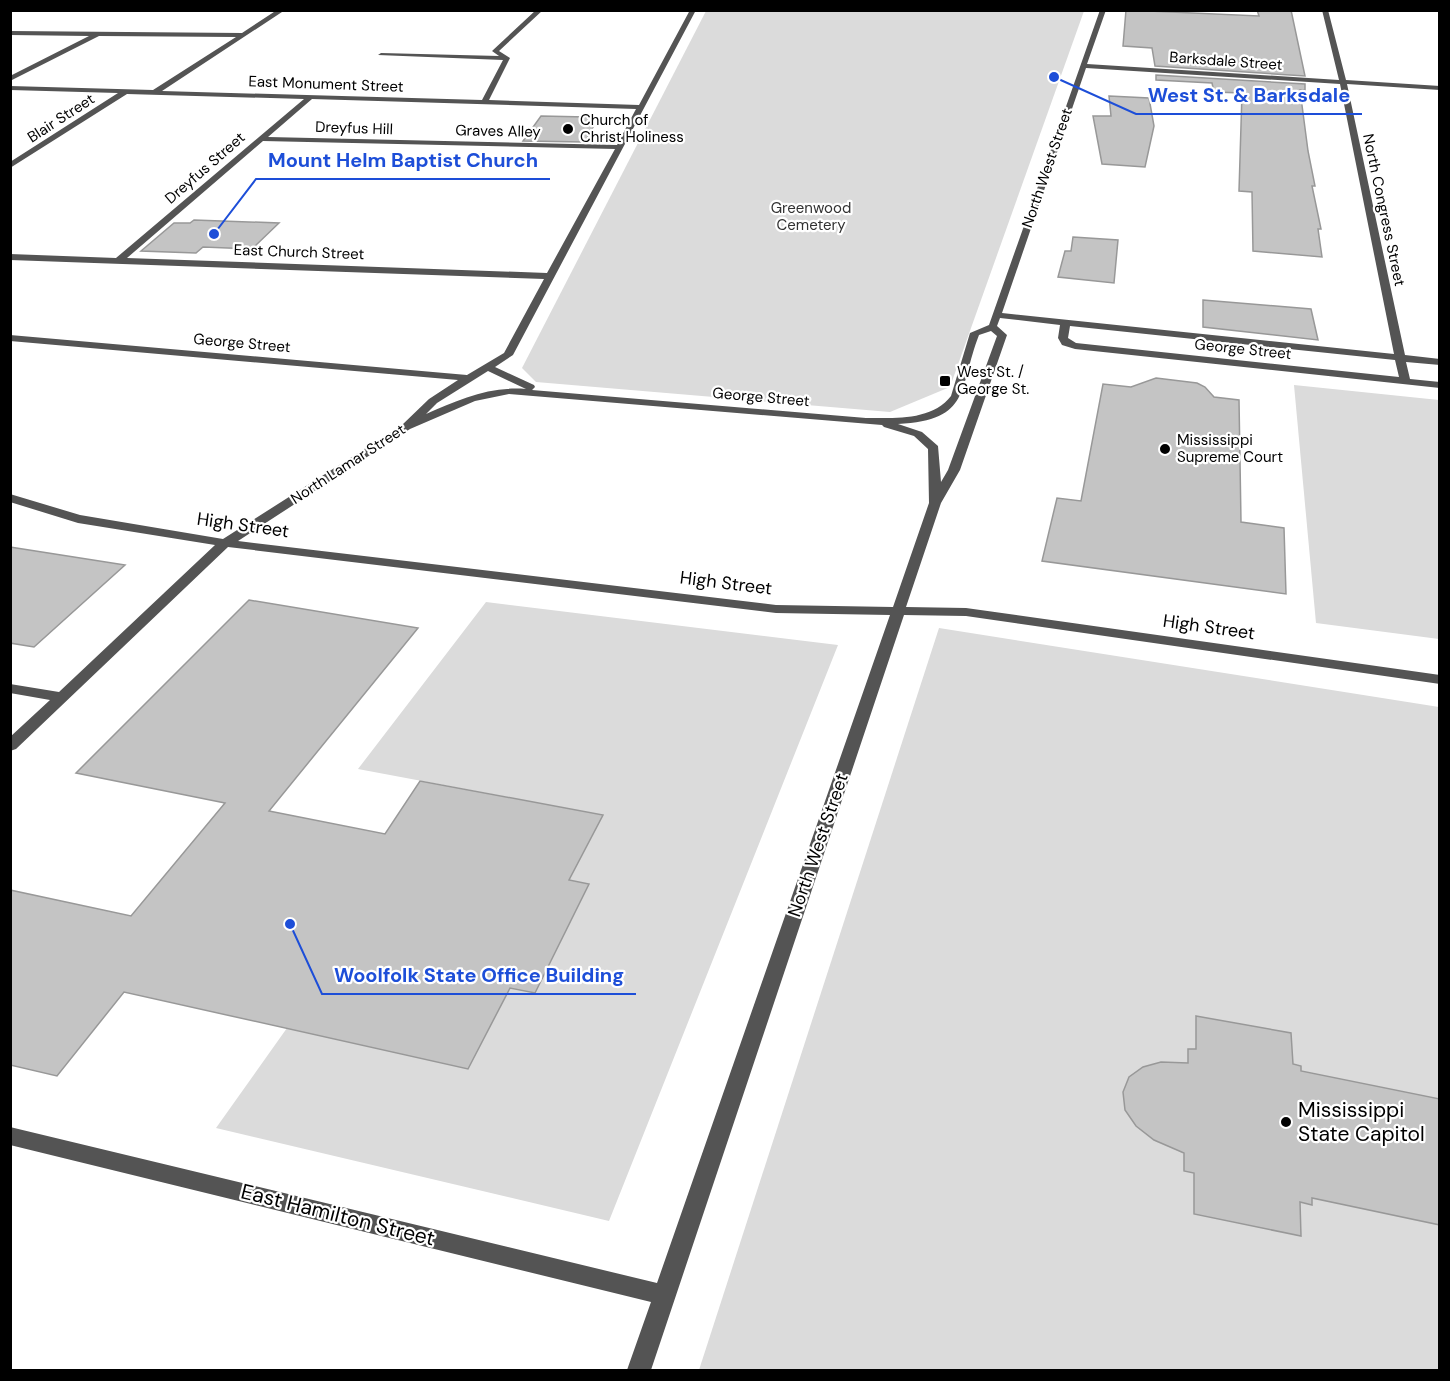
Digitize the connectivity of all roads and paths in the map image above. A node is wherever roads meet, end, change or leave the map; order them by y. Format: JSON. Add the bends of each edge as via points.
{"nodes":[{"id":1,"x":282,"y":10,"type":"edge"},
{"id":2,"x":540,"y":10,"type":"edge"},
{"id":3,"x":693,"y":10,"type":"edge"},
{"id":4,"x":1103,"y":10,"type":"edge"},
{"id":5,"x":1325,"y":10,"type":"edge"},
{"id":6,"x":10,"y":33,"type":"edge"},
{"id":7,"x":100,"y":33,"type":"junction"},
{"id":8,"x":244,"y":35,"type":"junction"},
{"id":9,"x":381,"y":55,"type":"dead end"},
{"id":10,"x":507,"y":58,"type":"junction"},
{"id":11,"x":1082,"y":66,"type":"junction"},
{"id":12,"x":10,"y":79,"type":"edge"},
{"id":13,"x":1343,"y":82,"type":"junction"},
{"id":14,"x":10,"y":88,"type":"edge"},
{"id":15,"x":1440,"y":88,"type":"edge"},
{"id":16,"x":126,"y":91,"type":"junction"},
{"id":17,"x":155,"y":92,"type":"junction"},
{"id":18,"x":310,"y":97,"type":"junction"},
{"id":19,"x":485,"y":102,"type":"junction"},
{"id":20,"x":642,"y":107,"type":"junction"},
{"id":21,"x":260,"y":139,"type":"junction"},
{"id":22,"x":447,"y":144,"type":"joint"},
{"id":23,"x":620,"y":147,"type":"junction"},
{"id":24,"x":10,"y":166,"type":"edge"},
{"id":25,"x":10,"y":257,"type":"edge"},
{"id":26,"x":118,"y":261,"type":"junction"},
{"id":27,"x":550,"y":276,"type":"junction"},
{"id":28,"x":995,"y":321,"type":"junction"},
{"id":29,"x":1066,"y":322,"type":"junction"},
{"id":30,"x":10,"y":338,"type":"edge"},
{"id":31,"x":1401,"y":358,"type":"junction"},
{"id":32,"x":1440,"y":362,"type":"edge"},
{"id":33,"x":489,"y":368,"type":"junction"},
{"id":34,"x":470,"y":378,"type":"junction"},
{"id":35,"x":1405,"y":381,"type":"junction"},
{"id":36,"x":1440,"y":385,"type":"edge"},
{"id":37,"x":557,"y":393,"type":"junction"},
{"id":38,"x":866,"y":422,"type":"junction"},
{"id":39,"x":406,"y":427,"type":"junction"},
{"id":40,"x":10,"y":498,"type":"edge"},
{"id":41,"x":935,"y":503,"type":"junction"},
{"id":42,"x":225,"y":543,"type":"junction"},
{"id":43,"x":897,"y":613,"type":"junction"},
{"id":44,"x":1440,"y":680,"type":"edge"},
{"id":45,"x":10,"y":688,"type":"edge"},
{"id":46,"x":62,"y":697,"type":"junction"},
{"id":47,"x":10,"y":746,"type":"edge"},
{"id":48,"x":10,"y":1136,"type":"edge"},
{"id":49,"x":665,"y":1295,"type":"junction"},
{"id":50,"x":639,"y":1371,"type":"edge"}],
"edges":[{"from":1,"to":8,"type":"street"},
{"from":2,"to":10,"type":"street","via":[[495,51]]},
{"from":3,"to":20,"type":"street","name":"North Lamar Street"},
{"from":4,"to":11,"type":"street","name":"North West Street"},
{"from":5,"to":13,"type":"street","name":"North Congress Street"},
{"from":6,"to":7,"type":"street"},
{"from":7,"to":8,"type":"street"},
{"from":7,"to":12,"type":"street"},
{"from":8,"to":17,"type":"street"},
{"from":9,"to":10,"type":"street"},
{"from":10,"to":19,"type":"street"},
{"from":11,"to":13,"type":"street","name":"Barksdale Street"},
{"from":11,"to":28,"type":"street","name":"North West Street"},
{"from":13,"to":15,"type":"street","name":"Barksdale Street"},
{"from":13,"to":31,"type":"street","name":"North Congress Street"},
{"from":14,"to":16,"type":"street","name":"East Monument Street"},
{"from":16,"to":17,"type":"street","name":"East Monument Street"},
{"from":16,"to":24,"type":"street","name":"Blair Street"},
{"from":17,"to":18,"type":"street","name":"East Monument Street"},
{"from":18,"to":19,"type":"street","name":"East Monument Street"},
{"from":18,"to":21,"type":"street","name":"Dreyfus Street"},
{"from":19,"to":20,"type":"street","name":"East Monument Street"},
{"from":20,"to":23,"type":"street","name":"North Lamar Street"},
{"from":21,"to":22,"type":"street","name":"Dreyfus Hill"},
{"from":21,"to":26,"type":"street","name":"Dreyfus Street"},
{"from":22,"to":23,"type":"street","name":"Graves Alley"},
{"from":23,"to":27,"type":"street","name":"North Lamar Street"},
{"from":25,"to":26,"type":"street","name":"East Church Street"},
{"from":26,"to":27,"type":"street","name":"East Church Street"},
{"from":27,"to":33,"type":"street","name":"North Lamar Street","via":[[508,355]]},
{"from":28,"to":29,"type":"street","name":"George Street"},
{"from":28,"to":38,"type":"street","name":"George Street","via":[[975,333],[955,396],[945,408],[900,421]]},
{"from":28,"to":41,"type":"street","name":"North West Street","via":[[1002,335],[1000,342],[954,470]]},
{"from":29,"to":31,"type":"street","name":"George Street"},
{"from":29,"to":35,"type":"street","name":"George Street","via":[[1063,338],[1075,346]]},
{"from":30,"to":34,"type":"street","name":"George Street"},
{"from":31,"to":32,"type":"street","name":"George Street"},
{"from":31,"to":35,"type":"street","name":"North Congress Street"},
{"from":33,"to":34,"type":"street","name":"North Lamar Street"},
{"from":33,"to":37,"type":"street","via":[[520,384]]},
{"from":34,"to":39,"type":"street","name":"North Lamar Street","via":[[432,401]]},
{"from":35,"to":36,"type":"street","name":"George Street"},
{"from":37,"to":38,"type":"street","name":"George Street"},
{"from":37,"to":39,"type":"street","via":[[489,393]]},
{"from":38,"to":41,"type":"street","via":[[905,430],[927,440],[934,448]]},
{"from":39,"to":42,"type":"street","name":"North Lamar Street"},
{"from":40,"to":42,"type":"street","name":"High Street","via":[[78,519]]},
{"from":41,"to":43,"type":"street","name":"North West Street"},
{"from":42,"to":43,"type":"street","name":"High Street","via":[[776,609]]},
{"from":42,"to":46,"type":"street","name":"North Lamar Street"},
{"from":43,"to":44,"type":"street","name":"High Street","via":[[966,612]]},
{"from":43,"to":49,"type":"street","name":"North West Street"},
{"from":45,"to":46,"type":"street"},
{"from":46,"to":47,"type":"street","name":"North Lamar Street"},
{"from":48,"to":49,"type":"street","name":"East Hamilton Street"},
{"from":49,"to":50,"type":"street","name":"North West Street"}]}
